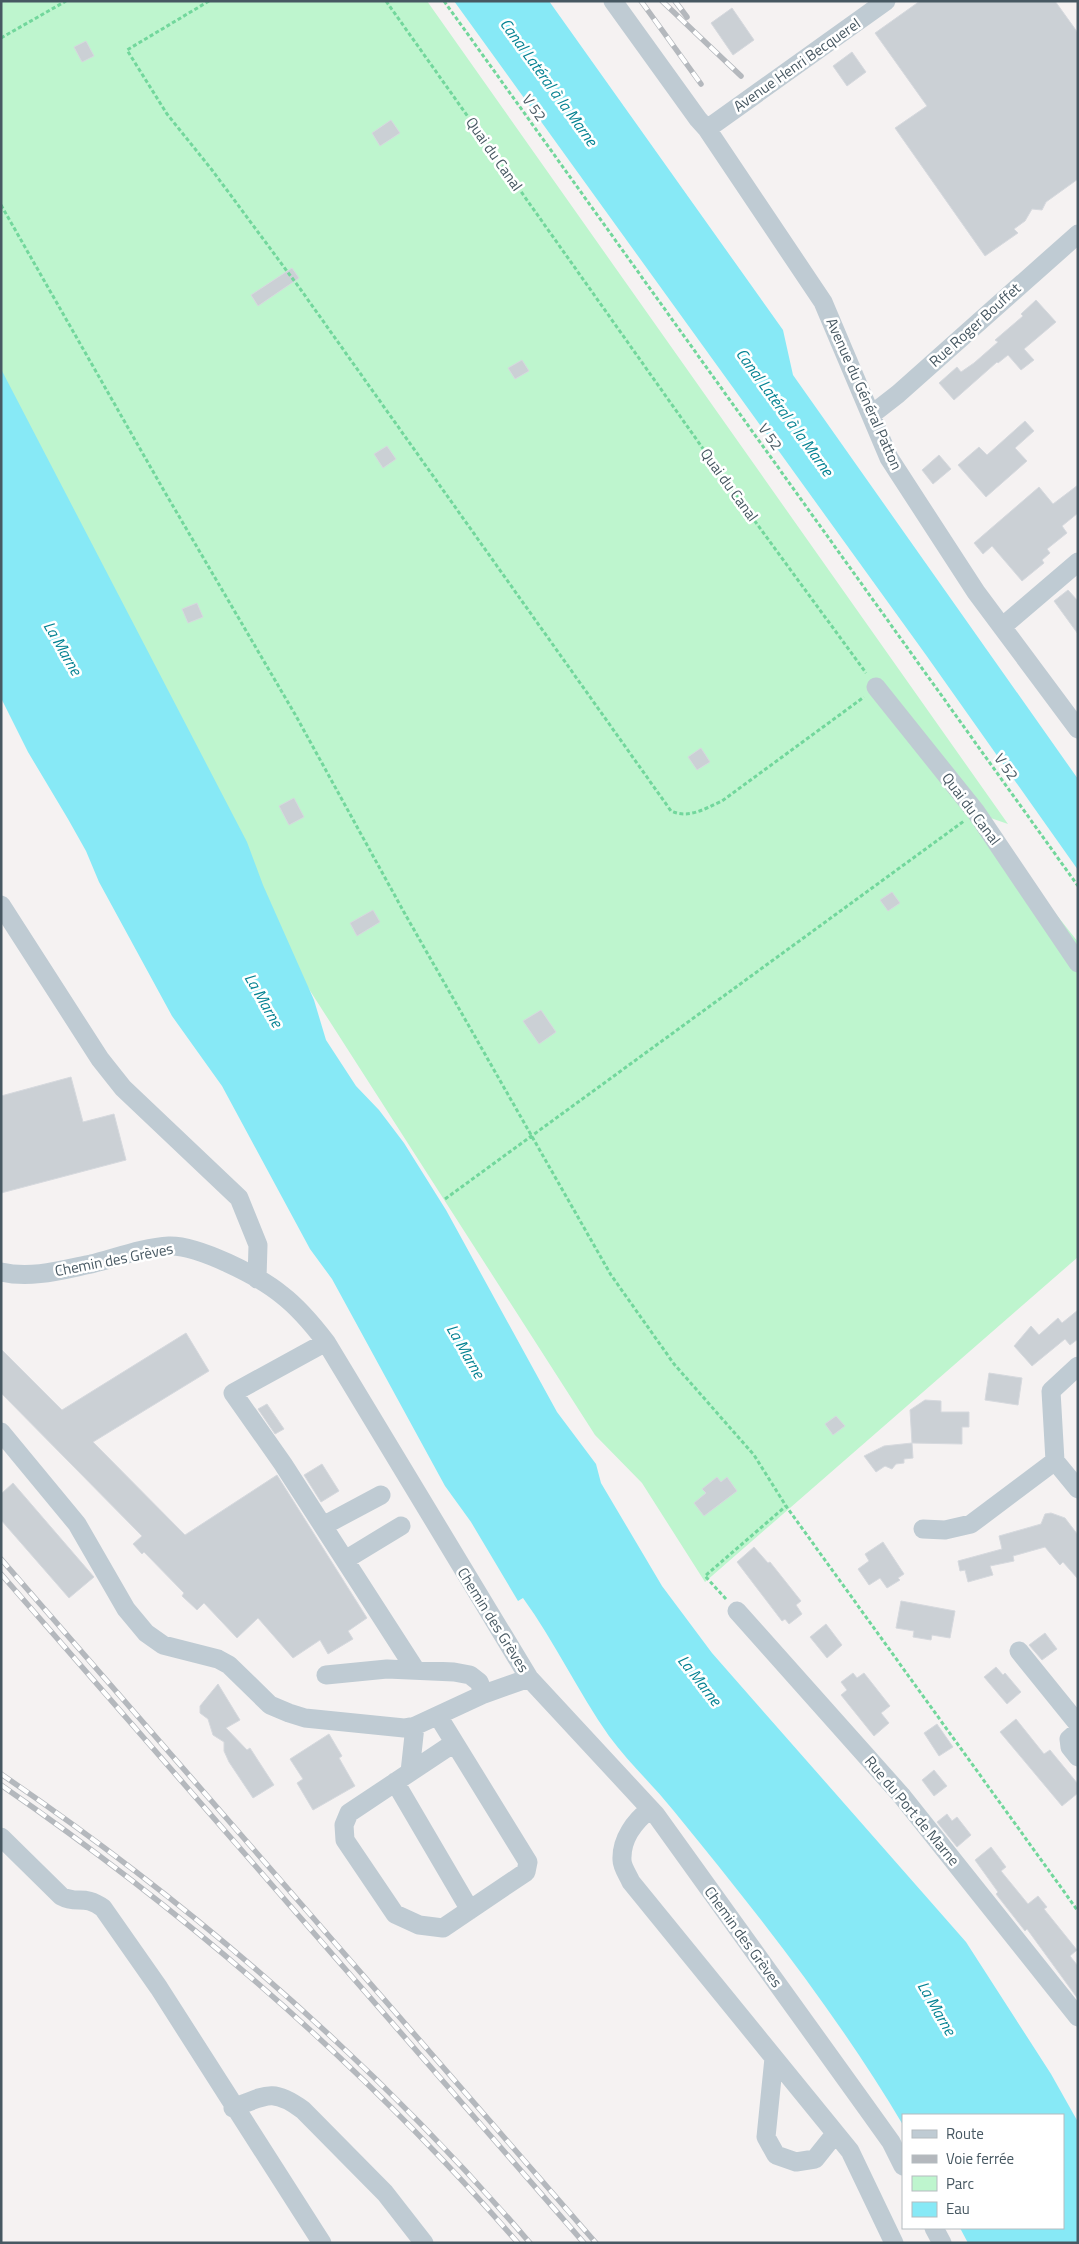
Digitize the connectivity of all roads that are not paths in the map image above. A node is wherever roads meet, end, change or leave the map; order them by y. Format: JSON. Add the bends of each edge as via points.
{"nodes":[{"id":1,"x":612,"y":1,"type":"edge"},
{"id":2,"x":886,"y":1,"type":"edge"},
{"id":3,"x":707,"y":129,"type":"junction"},
{"id":4,"x":1078,"y":234,"type":"edge"},
{"id":5,"x":871,"y":415,"type":"junction"},
{"id":6,"x":1078,"y":562,"type":"edge"},
{"id":7,"x":1002,"y":627,"type":"junction"},
{"id":8,"x":876,"y":687,"type":"road end"},
{"id":9,"x":1077,"y":727,"type":"edge"},
{"id":10,"x":1,"y":905,"type":"edge"},
{"id":11,"x":1078,"y":963,"type":"edge"},
{"id":12,"x":1,"y":1272,"type":"edge"},
{"id":13,"x":257,"y":1279,"type":"junction"},
{"id":14,"x":326,"y":1342,"type":"junction"},
{"id":15,"x":1078,"y":1366,"type":"edge"},
{"id":16,"x":1,"y":1432,"type":"edge"},
{"id":17,"x":1055,"y":1460,"type":"junction"},
{"id":18,"x":1078,"y":1489,"type":"edge"},
{"id":19,"x":381,"y":1495,"type":"dead end"},
{"id":20,"x":323,"y":1526,"type":"junction"},
{"id":21,"x":401,"y":1526,"type":"dead end"},
{"id":22,"x":923,"y":1529,"type":"dead end"},
{"id":23,"x":345,"y":1560,"type":"junction"},
{"id":24,"x":737,"y":1611,"type":"road end"},
{"id":25,"x":1019,"y":1651,"type":"dead end"},
{"id":26,"x":415,"y":1669,"type":"junction"},
{"id":27,"x":326,"y":1675,"type":"dead end"},
{"id":28,"x":529,"y":1678,"type":"junction"},
{"id":29,"x":484,"y":1694,"type":"junction"},
{"id":30,"x":438,"y":1716,"type":"junction"},
{"id":31,"x":1078,"y":1724,"type":"edge"},
{"id":32,"x":415,"y":1726,"type":"junction"},
{"id":33,"x":1078,"y":1731,"type":"edge"},
{"id":34,"x":454,"y":1743,"type":"junction"},
{"id":35,"x":1078,"y":1757,"type":"edge"},
{"id":36,"x":402,"y":1777,"type":"junction"},
{"id":37,"x":650,"y":1809,"type":"junction"},
{"id":38,"x":1,"y":1837,"type":"edge"},
{"id":39,"x":470,"y":1910,"type":"junction"},
{"id":40,"x":1078,"y":2017,"type":"edge"},
{"id":41,"x":774,"y":2058,"type":"junction"},
{"id":42,"x":233,"y":2108,"type":"junction"},
{"id":43,"x":835,"y":2134,"type":"junction"},
{"id":44,"x":902,"y":2164,"type":"edge"},
{"id":45,"x":935,"y":2229,"type":"edge"},
{"id":46,"x":322,"y":2243,"type":"edge"},
{"id":47,"x":424,"y":2243,"type":"edge"},
{"id":48,"x":894,"y":2243,"type":"edge"},
{"id":49,"x":942,"y":2243,"type":"edge"}],
"edges":[{"from":1,"to":3,"type":"street","name":"Avenue du Général Patton"},
{"from":2,"to":3,"type":"street","name":"Avenue Henri Becquerel"},
{"from":3,"to":5,"type":"street","name":"Avenue du Général Patton","via":[[823,302]]},
{"from":4,"to":5,"type":"street","name":"Rue Roger Bouffet"},
{"from":5,"to":7,"type":"street","name":"Avenue du Général Patton","via":[[889,458],[908,489]]},
{"from":6,"to":7,"type":"street"},
{"from":7,"to":9,"type":"street","name":"Avenue du Général Patton"},
{"from":8,"to":11,"type":"street","name":"Quai du Canal","via":[[976,812]]},
{"from":10,"to":13,"type":"street","via":[[100,1059],[123,1088],[239,1198],[258,1245]]},
{"from":12,"to":13,"type":"street","name":"Chemin des Grèves","via":[[21,1275],[57,1272],[168,1246],[190,1248],[211,1255]]},
{"from":13,"to":14,"type":"street","name":"Chemin des Grèves","via":[[282,1294]]},
{"from":14,"to":20,"type":"street","via":[[233,1393]]},
{"from":14,"to":28,"type":"street","name":"Chemin des Grèves"},
{"from":15,"to":17,"type":"street","via":[[1051,1391]]},
{"from":16,"to":32,"type":"street","via":[[76,1524],[126,1609],[146,1633],[164,1645],[229,1665],[270,1705],[289,1713],[372,1726]]},
{"from":17,"to":18,"type":"street"},
{"from":17,"to":22,"type":"street","via":[[971,1524],[944,1530]]},
{"from":19,"to":20,"type":"street"},
{"from":20,"to":23,"type":"street"},
{"from":21,"to":23,"type":"street"},
{"from":23,"to":26,"type":"street"},
{"from":24,"to":40,"type":"street","name":"Rue du Port de Marne","via":[[901,1795]]},
{"from":25,"to":31,"type":"street"},
{"from":26,"to":27,"type":"street","via":[[360,1670]]},
{"from":26,"to":29,"type":"street","via":[[470,1675],[479,1682]]},
{"from":28,"to":29,"type":"street"},
{"from":28,"to":37,"type":"street","name":"Chemin des Grèves"},
{"from":29,"to":30,"type":"street"},
{"from":30,"to":32,"type":"street"},
{"from":30,"to":34,"type":"street"},
{"from":32,"to":36,"type":"street"},
{"from":33,"to":35,"type":"street","via":[[1069,1739],[1070,1747]]},
{"from":34,"to":36,"type":"street"},
{"from":34,"to":39,"type":"street","via":[[528,1862],[526,1872]]},
{"from":36,"to":39,"type":"street"},
{"from":36,"to":39,"type":"street","via":[[349,1813],[344,1825],[345,1840],[395,1914],[419,1926],[444,1928]]},
{"from":37,"to":41,"type":"street","via":[[628,1833],[624,1848],[622,1861],[631,1882]]},
{"from":37,"to":44,"type":"street","name":"Chemin des Grèves","via":[[891,2142]]},
{"from":38,"to":42,"type":"street","via":[[61,1896],[93,1900],[103,1908],[159,1988]]},
{"from":41,"to":43,"type":"street"},
{"from":41,"to":43,"type":"street","via":[[766,2137],[776,2155],[796,2162],[815,2160]]},
{"from":42,"to":46,"type":"street"},
{"from":42,"to":47,"type":"street","via":[[274,2094],[288,2099],[328,2134],[385,2193]]},
{"from":43,"to":48,"type":"street","via":[[850,2151]]},
{"from":45,"to":49,"type":"street"}]}
